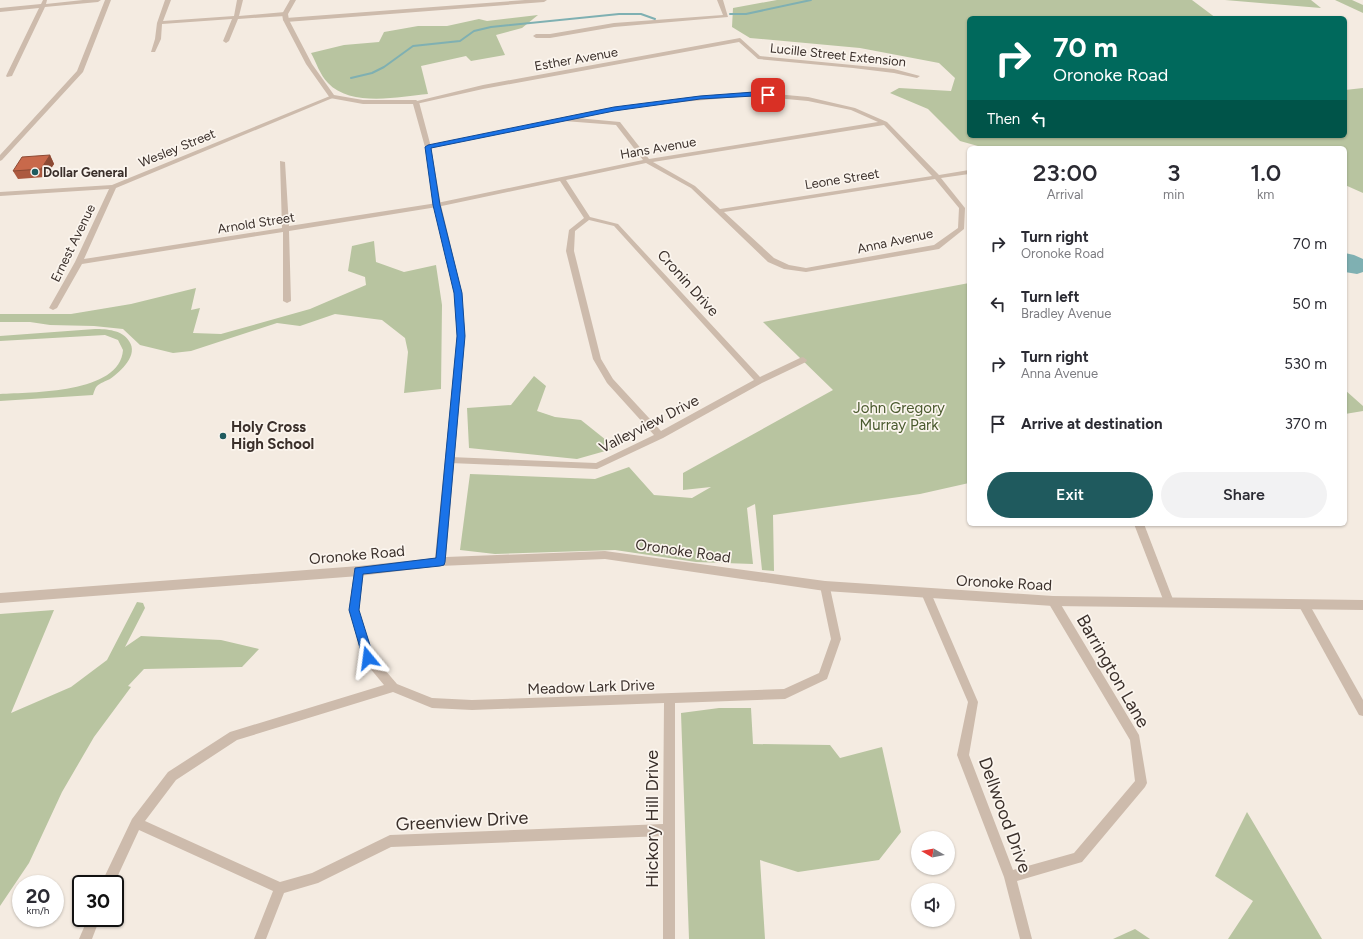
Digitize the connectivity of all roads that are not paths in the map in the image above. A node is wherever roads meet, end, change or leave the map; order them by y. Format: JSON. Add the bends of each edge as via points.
{"nodes":[{"id":1,"x":98,"y":0,"type":"edge"},
{"id":2,"x":108,"y":0,"type":"edge"},
{"id":3,"x":168,"y":0,"type":"edge"},
{"id":4,"x":240,"y":0,"type":"edge"},
{"id":5,"x":293,"y":0,"type":"edge"},
{"id":6,"x":544,"y":0,"type":"edge"},
{"id":7,"x":720,"y":0,"type":"edge"},
{"id":8,"x":535,"y":1,"type":"edge"},
{"id":9,"x":45,"y":3,"type":"edge"},
{"id":10,"x":0,"y":10,"type":"edge"},
{"id":11,"x":236,"y":17,"type":"junction"},
{"id":12,"x":285,"y":17,"type":"junction"},
{"id":13,"x":160,"y":23,"type":"junction"},
{"id":14,"x":536,"y":36,"type":"dead end"},
{"id":15,"x":226,"y":41,"type":"dead end"},
{"id":16,"x":153,"y":51,"type":"dead end"},
{"id":17,"x":756,"y":56,"type":"joint"},
{"id":18,"x":9,"y":76,"type":"dead end"},
{"id":19,"x":918,"y":76,"type":"dead end"},
{"id":20,"x":332,"y":97,"type":"junction"},
{"id":21,"x":416,"y":102,"type":"junction"},
{"id":22,"x":614,"y":109,"type":"junction"},
{"id":23,"x":564,"y":119,"type":"junction"},
{"id":24,"x":885,"y":122,"type":"junction"},
{"id":25,"x":618,"y":123,"type":"junction"},
{"id":26,"x":428,"y":147,"type":"junction"},
{"id":27,"x":0,"y":158,"type":"edge"},
{"id":28,"x":647,"y":161,"type":"junction"},
{"id":29,"x":282,"y":162,"type":"dead end"},
{"id":30,"x":967,"y":172,"type":"edge"},
{"id":31,"x":937,"y":176,"type":"junction"},
{"id":32,"x":562,"y":180,"type":"junction"},
{"id":33,"x":113,"y":187,"type":"junction"},
{"id":34,"x":0,"y":194,"type":"edge"},
{"id":35,"x":437,"y":205,"type":"junction"},
{"id":36,"x":720,"y":211,"type":"junction"},
{"id":37,"x":588,"y":218,"type":"junction"},
{"id":38,"x":286,"y":230,"type":"junction"},
{"id":39,"x":79,"y":262,"type":"junction"},
{"id":40,"x":287,"y":301,"type":"dead end"},
{"id":41,"x":53,"y":308,"type":"dead end"},
{"id":42,"x":802,"y":360,"type":"dead end"},
{"id":43,"x":759,"y":381,"type":"junction"},
{"id":44,"x":660,"y":436,"type":"junction"},
{"id":45,"x":450,"y":460,"type":"junction"},
{"id":46,"x":1140,"y":526,"type":"edge"},
{"id":47,"x":440,"y":562,"type":"junction"},
{"id":48,"x":359,"y":571,"type":"junction"},
{"id":49,"x":825,"y":586,"type":"junction"},
{"id":50,"x":926,"y":593,"type":"junction"},
{"id":51,"x":0,"y":598,"type":"edge"},
{"id":52,"x":1053,"y":601,"type":"junction"},
{"id":53,"x":1169,"y":602,"type":"junction"},
{"id":54,"x":1304,"y":605,"type":"junction"},
{"id":55,"x":1363,"y":605,"type":"edge"},
{"id":56,"x":394,"y":687,"type":"junction"},
{"id":57,"x":670,"y":700,"type":"junction"},
{"id":58,"x":1363,"y":711,"type":"edge"},
{"id":59,"x":136,"y":823,"type":"junction"},
{"id":60,"x":670,"y":830,"type":"junction"},
{"id":61,"x":111,"y":875,"type":"edge"},
{"id":62,"x":1010,"y":877,"type":"junction"},
{"id":63,"x":280,"y":888,"type":"junction"},
{"id":64,"x":90,"y":927,"type":"edge"},
{"id":65,"x":85,"y":939,"type":"edge"},
{"id":66,"x":260,"y":939,"type":"edge"},
{"id":67,"x":669,"y":939,"type":"edge"},
{"id":68,"x":1026,"y":939,"type":"edge"}],
"edges":[{"from":1,"to":9,"type":"street"},
{"from":2,"to":27,"type":"street","via":[[80,72]]},
{"from":3,"to":13,"type":"street"},
{"from":4,"to":11,"type":"street"},
{"from":5,"to":12,"type":"street"},
{"from":6,"to":8,"type":"street"},
{"from":7,"to":14,"type":"street","via":[[726,16],[614,25]]},
{"from":8,"to":12,"type":"street"},
{"from":9,"to":10,"type":"street"},
{"from":9,"to":18,"type":"street"},
{"from":11,"to":12,"type":"street"},
{"from":11,"to":13,"type":"street"},
{"from":11,"to":15,"type":"street"},
{"from":12,"to":20,"type":"street","via":[[309,64]]},
{"from":13,"to":16,"type":"street"},
{"from":17,"to":19,"type":"street","name":"Lucille Street Extension","via":[[894,71]]},
{"from":17,"to":21,"type":"street","name":"Esther Avenue","via":[[740,40],[483,87]]},
{"from":20,"to":21,"type":"street","via":[[363,102]]},
{"from":20,"to":33,"type":"street","name":"Wesley Street"},
{"from":21,"to":26,"type":"street"},
{"from":22,"to":23,"type":"street","name":"Anna Avenue"},
{"from":22,"to":24,"type":"street","name":"Anna Avenue","via":[[754,94],[808,99],[853,109]]},
{"from":22,"to":25,"type":"street","name":"Anna Avenue"},
{"from":23,"to":25,"type":"street","name":"Anna Avenue"},
{"from":23,"to":26,"type":"street","name":"Anna Avenue"},
{"from":24,"to":28,"type":"street","name":"Hans Avenue"},
{"from":24,"to":31,"type":"street","name":"Anna Avenue"},
{"from":25,"to":28,"type":"street","name":"Anna Avenue"},
{"from":26,"to":35,"type":"street"},
{"from":28,"to":32,"type":"street","name":"Hans Avenue"},
{"from":28,"to":36,"type":"street","name":"Anna Avenue","via":[[693,187]]},
{"from":29,"to":38,"type":"street"},
{"from":30,"to":31,"type":"street","name":"Leone Street"},
{"from":31,"to":36,"type":"street","name":"Leone Street"},
{"from":31,"to":36,"type":"street","name":"Anna Avenue","via":[[962,208],[961,229],[936,247],[806,270],[787,267],[771,260]]},
{"from":32,"to":35,"type":"street","name":"Hans Avenue"},
{"from":32,"to":37,"type":"street"},
{"from":33,"to":34,"type":"street","name":"Wesley Street"},
{"from":33,"to":39,"type":"street","name":"Ernest Avenue"},
{"from":35,"to":38,"type":"street","name":"Arnold Street"},
{"from":35,"to":45,"type":"street","via":[[458,293],[461,336]]},
{"from":37,"to":43,"type":"street","name":"Cronin Drive","via":[[616,225]]},
{"from":37,"to":44,"type":"street","via":[[572,230],[570,251],[597,358],[610,381]]},
{"from":38,"to":39,"type":"street","name":"Arnold Street"},
{"from":38,"to":40,"type":"street"},
{"from":39,"to":41,"type":"street","name":"Ernest Avenue"},
{"from":42,"to":43,"type":"street","name":"Valleyview Drive"},
{"from":43,"to":44,"type":"street","name":"Valleyview Drive"},
{"from":44,"to":45,"type":"street","name":"Valleyview Drive","via":[[597,466]]},
{"from":45,"to":47,"type":"street"},
{"from":46,"to":53,"type":"street"},
{"from":47,"to":48,"type":"street","name":"Oronoke Road"},
{"from":47,"to":49,"type":"street","name":"Oronoke Road","via":[[605,555]]},
{"from":48,"to":51,"type":"street","name":"Oronoke Road"},
{"from":48,"to":56,"type":"street","name":"Meadow Lark Drive","via":[[354,610],[368,658]]},
{"from":49,"to":50,"type":"street","name":"Oronoke Road"},
{"from":49,"to":57,"type":"street","name":"Meadow Lark Drive","via":[[836,639],[823,676],[785,694]]},
{"from":50,"to":52,"type":"street","name":"Oronoke Road"},
{"from":50,"to":62,"type":"street","name":"Dellwood Drive","via":[[973,702],[964,755]]},
{"from":52,"to":53,"type":"street","name":"Oronoke Road"},
{"from":52,"to":62,"type":"street","name":"Barrington Lane","via":[[1135,739],[1141,783],[1078,858]]},
{"from":53,"to":54,"type":"street","name":"Oronoke Road"},
{"from":54,"to":55,"type":"street","name":"Oronoke Road"},
{"from":54,"to":58,"type":"street"},
{"from":56,"to":57,"type":"street","name":"Meadow Lark Drive","via":[[432,704]]},
{"from":56,"to":59,"type":"street","via":[[234,736],[172,776]]},
{"from":57,"to":60,"type":"street","name":"Hickory Hill Drive"},
{"from":59,"to":61,"type":"street"},
{"from":59,"to":63,"type":"street"},
{"from":60,"to":63,"type":"street","name":"Greenview Drive","via":[[390,841],[314,879]]},
{"from":60,"to":67,"type":"street","name":"Hickory Hill Drive"},
{"from":62,"to":68,"type":"street","name":"Dellwood Drive"},
{"from":63,"to":66,"type":"street"},
{"from":64,"to":65,"type":"street"}]}
